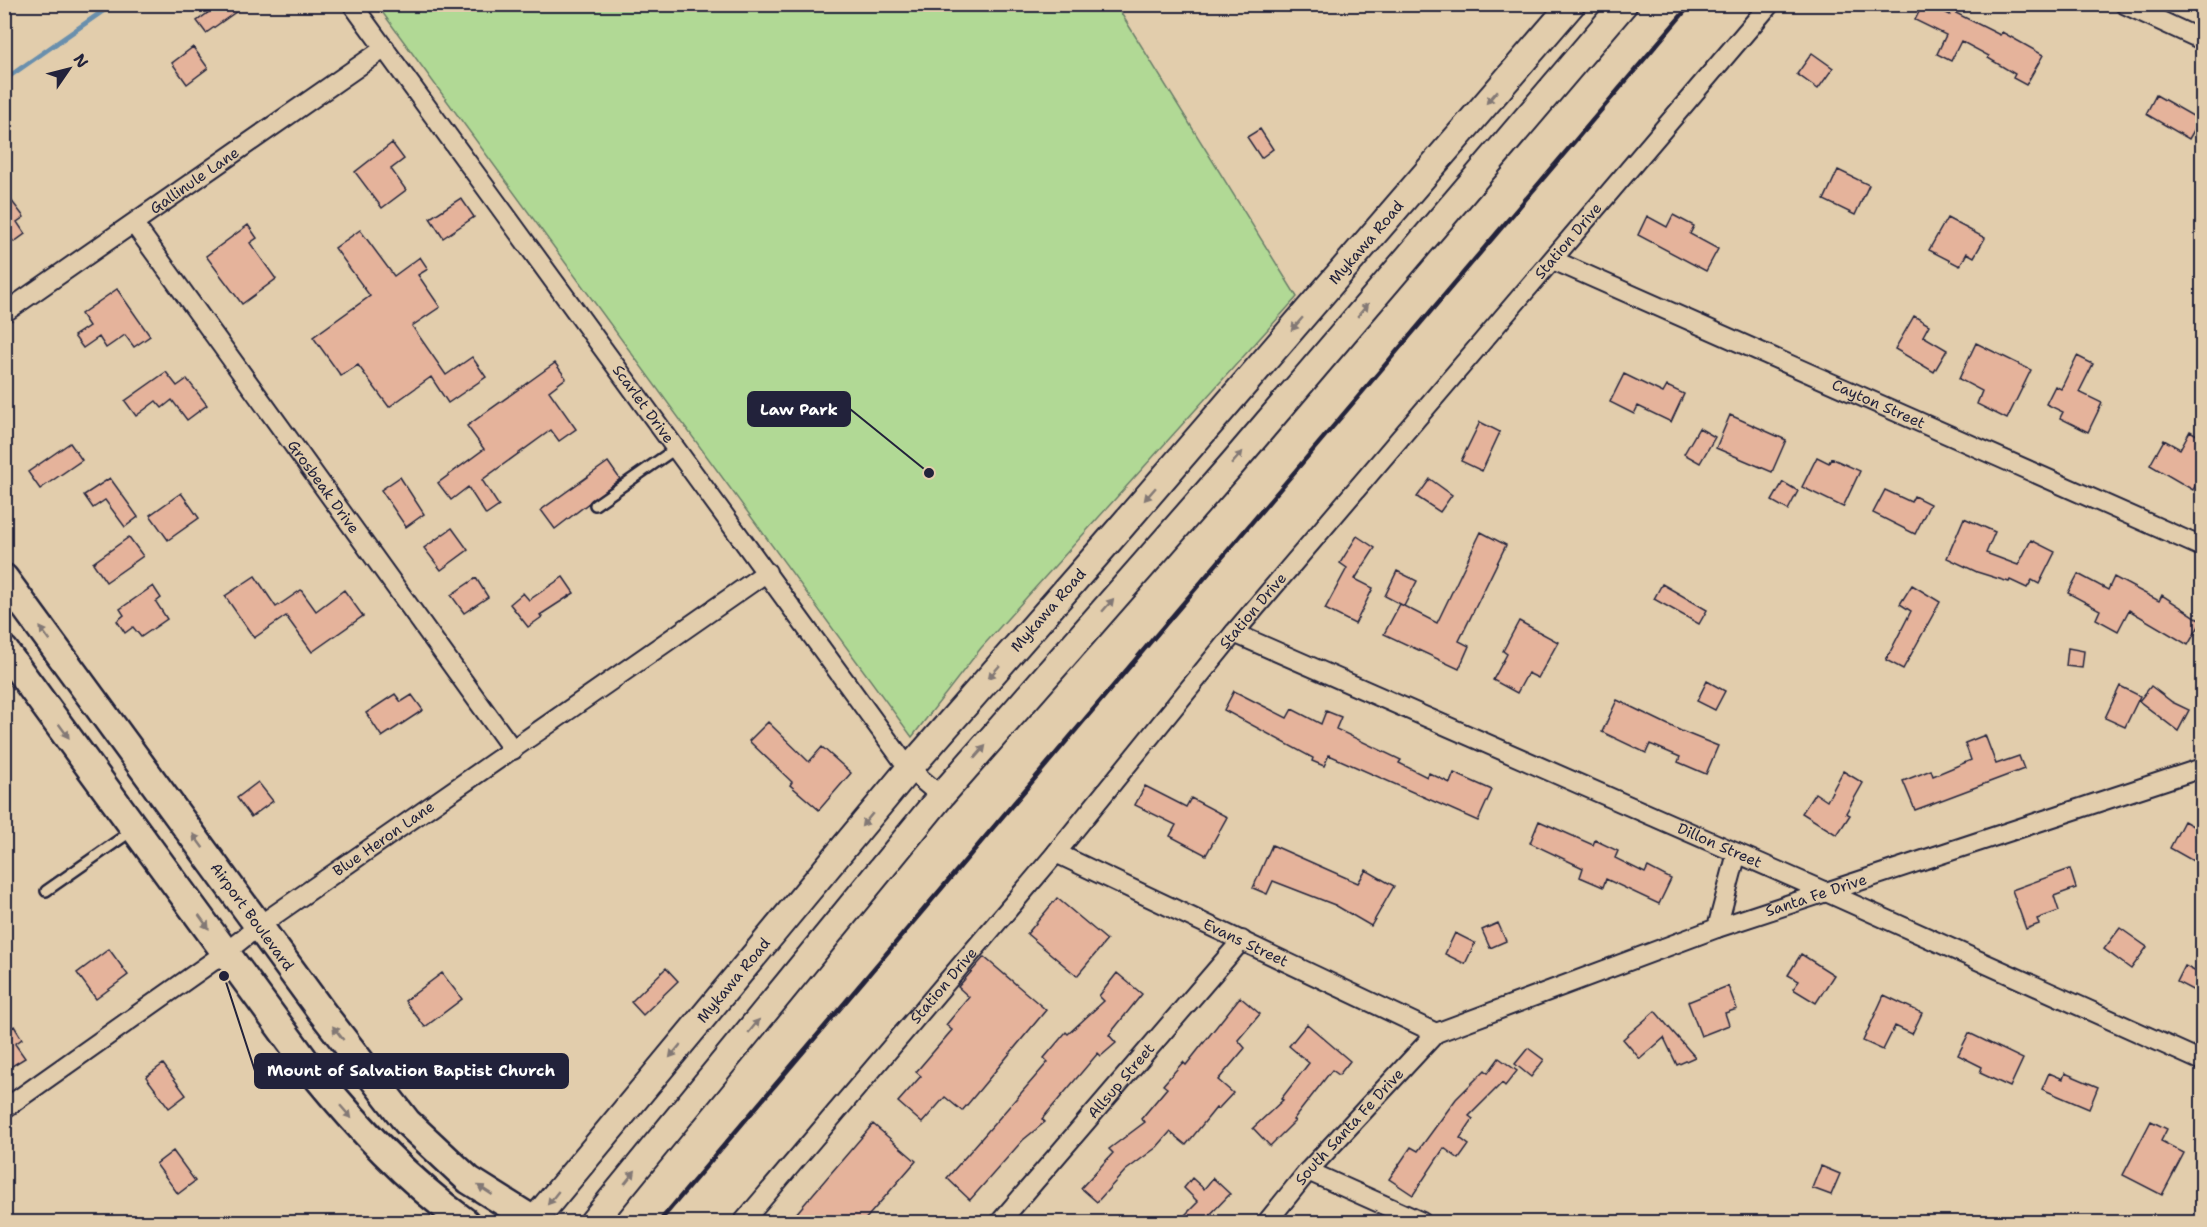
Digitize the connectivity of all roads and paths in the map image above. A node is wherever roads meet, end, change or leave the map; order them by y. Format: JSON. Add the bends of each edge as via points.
{"nodes":[{"id":1,"x":352,"y":4,"type":"edge"},
{"id":2,"x":1572,"y":4,"type":"edge"},
{"id":3,"x":1624,"y":4,"type":"edge"},
{"id":4,"x":1770,"y":4,"type":"edge"},
{"id":5,"x":2124,"y":4,"type":"edge"},
{"id":6,"x":2202,"y":40,"type":"edge"},
{"id":7,"x":385,"y":48,"type":"junction"},
{"id":8,"x":1521,"y":63,"type":"junction"},
{"id":9,"x":1549,"y":91,"type":"junction"},
{"id":10,"x":134,"y":224,"type":"junction"},
{"id":11,"x":1553,"y":260,"type":"junction"},
{"id":12,"x":4,"y":313,"type":"edge"},
{"id":13,"x":675,"y":449,"type":"junction"},
{"id":14,"x":595,"y":505,"type":"dead end"},
{"id":15,"x":1116,"y":533,"type":"junction"},
{"id":16,"x":2202,"y":547,"type":"edge"},
{"id":17,"x":1148,"y":560,"type":"junction"},
{"id":18,"x":767,"y":572,"type":"junction"},
{"id":19,"x":4,"y":578,"type":"edge"},
{"id":20,"x":1234,"y":633,"type":"junction"},
{"id":21,"x":4,"y":650,"type":"edge"},
{"id":22,"x":72,"y":669,"type":"junction"},
{"id":23,"x":37,"y":694,"type":"junction"},
{"id":24,"x":513,"y":750,"type":"junction"},
{"id":25,"x":2202,"y":768,"type":"edge"},
{"id":26,"x":909,"y":769,"type":"junction"},
{"id":27,"x":941,"y":796,"type":"junction"},
{"id":28,"x":135,"y":829,"type":"junction"},
{"id":29,"x":1056,"y":853,"type":"junction"},
{"id":30,"x":1737,"y":853,"type":"junction"},
{"id":31,"x":46,"y":891,"type":"dead end"},
{"id":32,"x":1826,"y":892,"type":"junction"},
{"id":33,"x":260,"y":925,"type":"junction"},
{"id":34,"x":1717,"y":928,"type":"junction"},
{"id":35,"x":1242,"y":940,"type":"junction"},
{"id":36,"x":226,"y":952,"type":"junction"},
{"id":37,"x":1436,"y":1033,"type":"junction"},
{"id":38,"x":2202,"y":1061,"type":"edge"},
{"id":39,"x":4,"y":1109,"type":"edge"},
{"id":40,"x":1308,"y":1172,"type":"junction"},
{"id":41,"x":465,"y":1222,"type":"edge"},
{"id":42,"x":534,"y":1222,"type":"edge"},
{"id":43,"x":593,"y":1222,"type":"edge"},
{"id":44,"x":743,"y":1222,"type":"edge"},
{"id":45,"x":999,"y":1222,"type":"edge"},
{"id":46,"x":1267,"y":1222,"type":"edge"},
{"id":47,"x":1422,"y":1222,"type":"edge"}],
"edges":[{"from":1,"to":7,"type":"street","name":"Scarlet Drive"},
{"from":2,"to":8,"type":"main road","name":"Mykawa Road"},
{"from":3,"to":9,"type":"main road"},
{"from":4,"to":11,"type":"street","name":"Station Drive"},
{"from":5,"to":6,"type":"street"},
{"from":7,"to":10,"type":"street","name":"Gallinule Lane"},
{"from":7,"to":13,"type":"street","name":"Scarlet Drive"},
{"from":8,"to":9,"type":"main road"},
{"from":8,"to":15,"type":"main road","name":"Mykawa Road","one_way":true},
{"from":17,"to":9,"type":"main road","one_way":true},
{"from":10,"to":12,"type":"street","name":"Gallinule Lane"},
{"from":10,"to":24,"type":"street","name":"Grosbeak Drive"},
{"from":11,"to":16,"type":"street","name":"Cayton Street"},
{"from":11,"to":20,"type":"street","name":"Station Drive"},
{"from":13,"to":14,"type":"lane"},
{"from":13,"to":18,"type":"street","name":"Scarlet Drive"},
{"from":15,"to":17,"type":"main road"},
{"from":15,"to":26,"type":"main road","name":"Mykawa Road","one_way":true},
{"from":27,"to":17,"type":"main road","one_way":true},
{"from":18,"to":24,"type":"street","name":"Blue Heron Lane"},
{"from":18,"to":26,"type":"street","name":"Scarlet Drive"},
{"from":22,"to":19,"type":"main road","name":"Airport Boulevard","one_way":true},
{"from":20,"to":29,"type":"street","name":"Station Drive"},
{"from":20,"to":30,"type":"street","name":"Dillon Street"},
{"from":21,"to":23,"type":"main road"},
{"from":22,"to":23,"type":"main road"},
{"from":33,"to":22,"type":"main road","name":"Airport Boulevard","one_way":true},
{"from":23,"to":28,"type":"main road","one_way":true},
{"from":24,"to":33,"type":"street","name":"Blue Heron Lane"},
{"from":25,"to":32,"type":"street","name":"Santa Fe Drive"},
{"from":26,"to":27,"type":"street","name":"Scarlet Drive"},
{"from":26,"to":42,"type":"main road","name":"Mykawa Road","one_way":true},
{"from":43,"to":27,"type":"main road","one_way":true},
{"from":28,"to":31,"type":"lane"},
{"from":28,"to":36,"type":"main road","one_way":true},
{"from":29,"to":35,"type":"street","name":"Evans Street"},
{"from":29,"to":44,"type":"street","name":"Station Drive"},
{"from":30,"to":32,"type":"street","name":"Dillon Street"},
{"from":30,"to":34,"type":"street"},
{"from":32,"to":34,"type":"street","name":"Santa Fe Drive"},
{"from":32,"to":38,"type":"street","name":"Dillon Street"},
{"from":33,"to":36,"type":"street","name":"Blue Heron Lane"},
{"from":42,"to":33,"type":"main road","name":"Airport Boulevard","one_way":true,"via":[[469,1180],[407,1122]]},
{"from":34,"to":37,"type":"street","name":"Santa Fe Drive"},
{"from":35,"to":37,"type":"street","name":"Evans Street"},
{"from":35,"to":45,"type":"street","name":"Allsup Street"},
{"from":36,"to":39,"type":"street","name":"Blue Heron Lane"},
{"from":36,"to":41,"type":"main road","one_way":true,"via":[[349,1115],[408,1176]]},
{"from":37,"to":40,"type":"street","name":"South Santa Fe Drive"},
{"from":40,"to":46,"type":"street","name":"South Santa Fe Drive"},
{"from":40,"to":47,"type":"street"}]}
